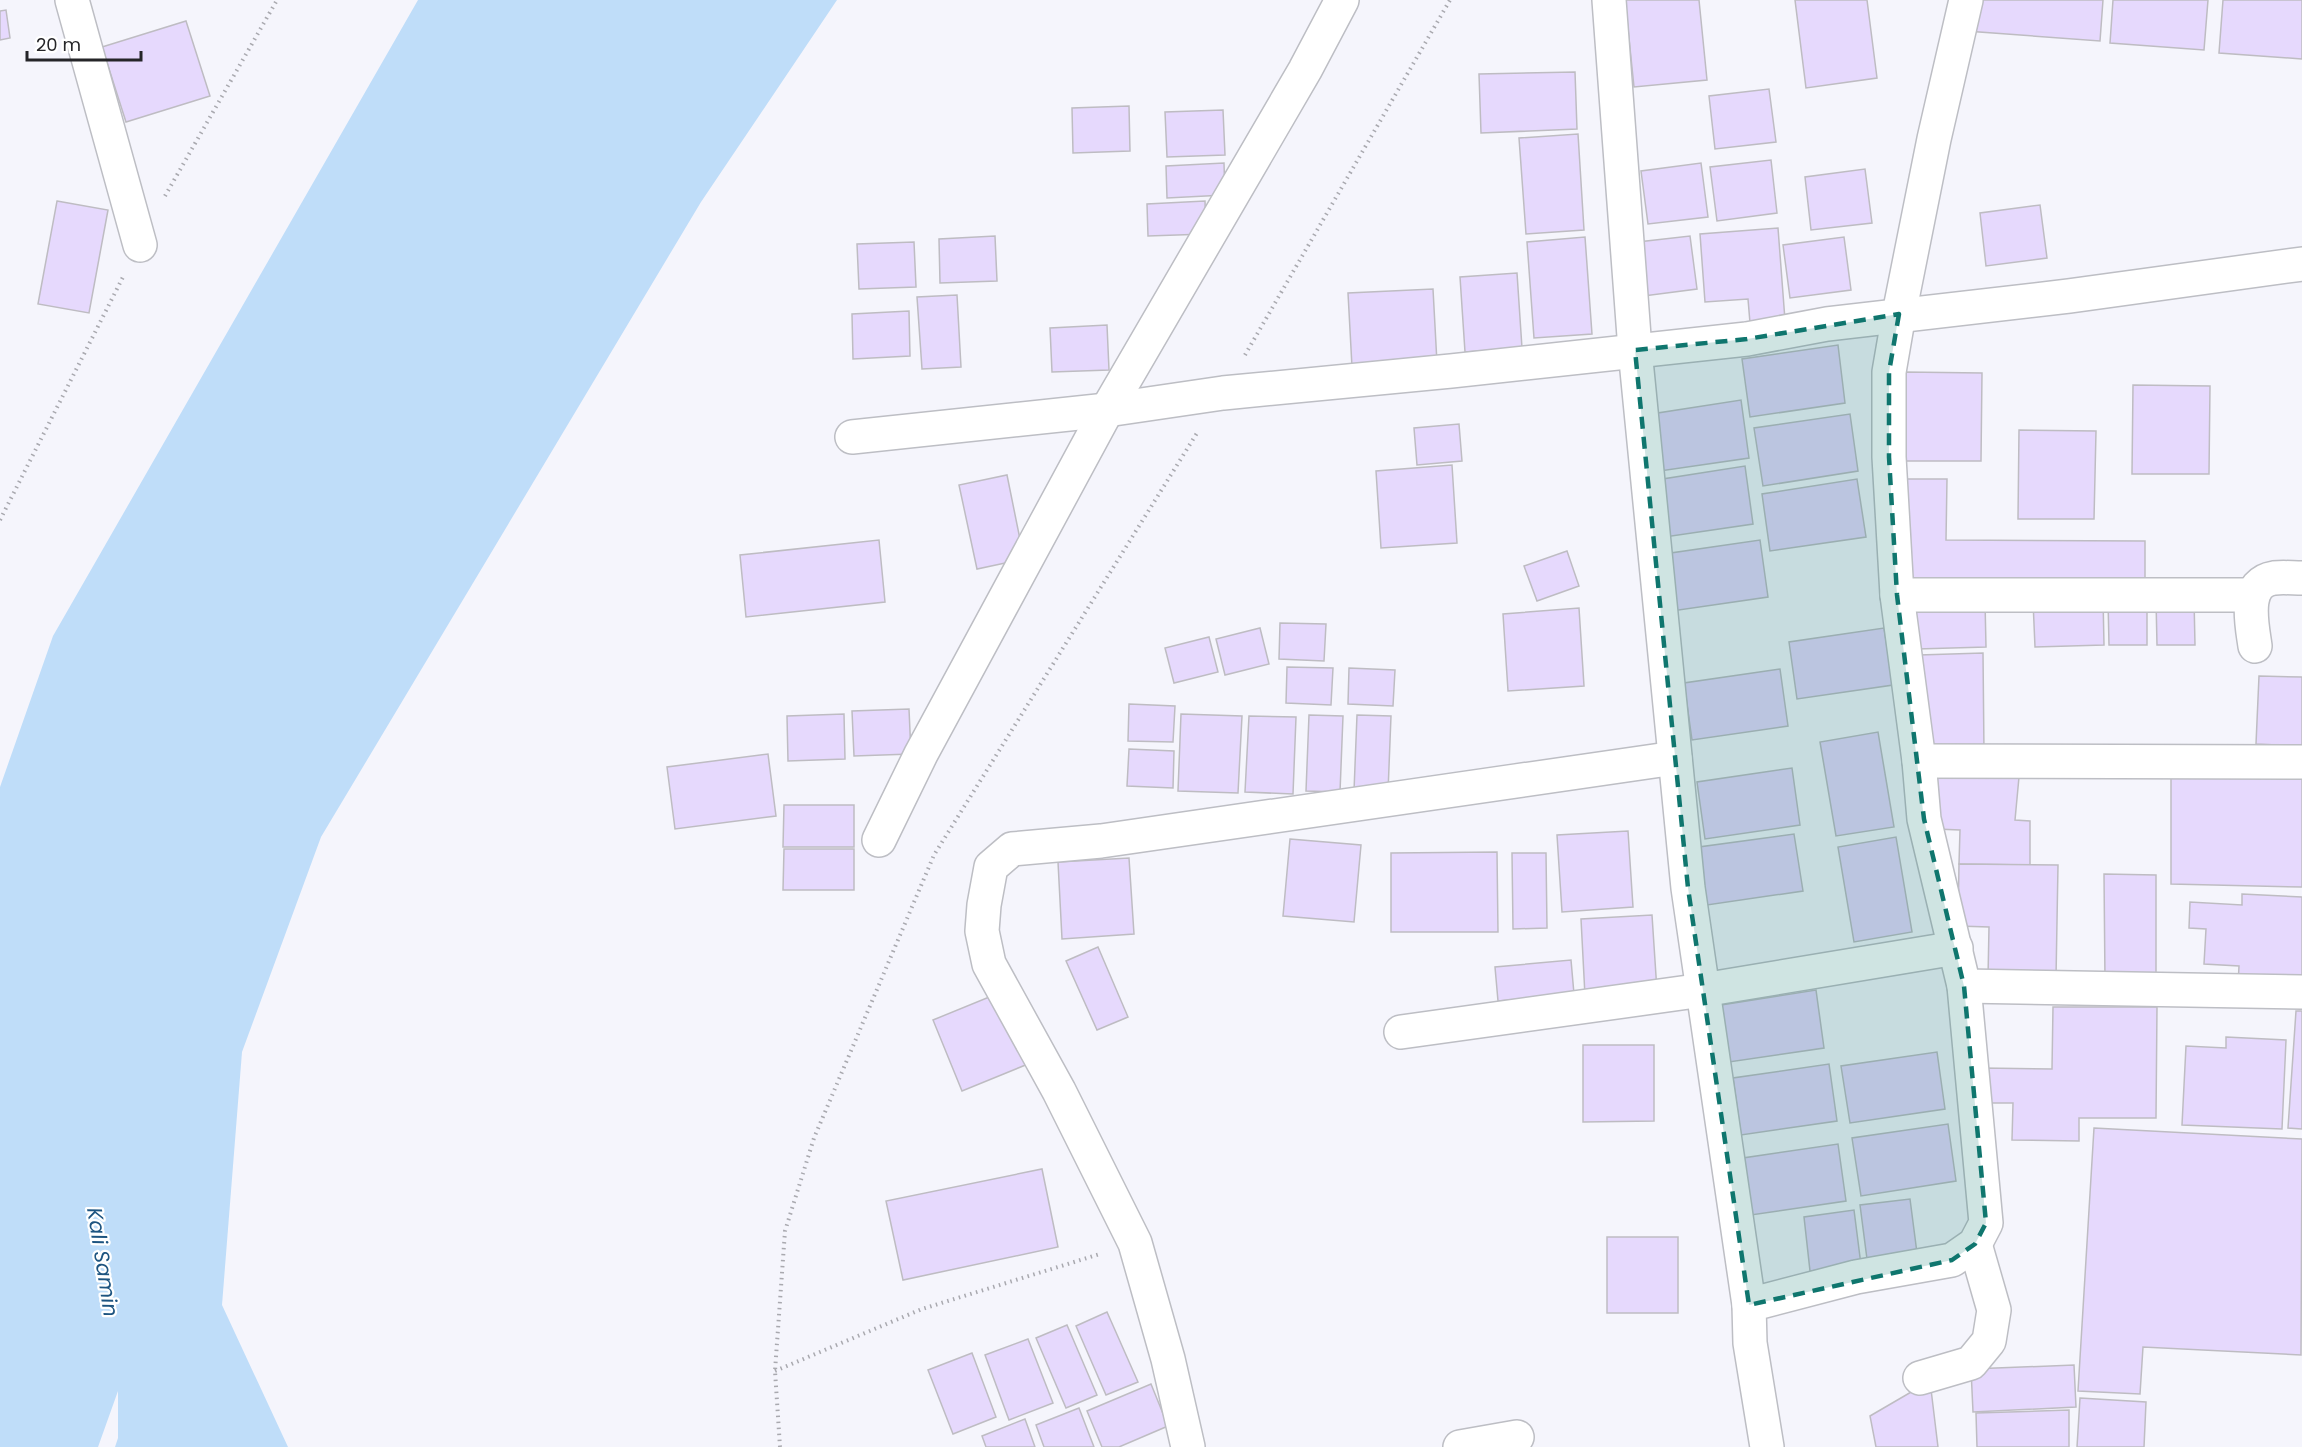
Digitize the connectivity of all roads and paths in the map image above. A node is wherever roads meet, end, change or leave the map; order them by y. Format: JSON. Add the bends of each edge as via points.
{"nodes":[{"id":1,"x":72,"y":0,"type":"edge"},
{"id":2,"x":1342,"y":0,"type":"edge"},
{"id":3,"x":1450,"y":0,"type":"edge"},
{"id":4,"x":1609,"y":0,"type":"edge"},
{"id":5,"x":1966,"y":0,"type":"edge"},
{"id":6,"x":140,"y":245,"type":"dead end"},
{"id":7,"x":2302,"y":264,"type":"edge"},
{"id":8,"x":1899,"y":314,"type":"junction"},
{"id":9,"x":1635,"y":350,"type":"junction"},
{"id":10,"x":1223,"y":393,"type":"junction"},
{"id":11,"x":1107,"y":410,"type":"junction"},
{"id":12,"x":852,"y":437,"type":"dead end"},
{"id":13,"x":2302,"y":578,"type":"edge"},
{"id":14,"x":1897,"y":595,"type":"junction"},
{"id":15,"x":2253,"y":595,"type":"junction"},
{"id":16,"x":2255,"y":646,"type":"dead end"},
{"id":17,"x":1675,"y":758,"type":"junction"},
{"id":18,"x":1919,"y":761,"type":"junction"},
{"id":19,"x":2302,"y":762,"type":"edge"},
{"id":20,"x":879,"y":840,"type":"dead end"},
{"id":21,"x":1956,"y":948,"type":"junction"},
{"id":22,"x":1964,"y":986,"type":"junction"},
{"id":23,"x":1702,"y":990,"type":"junction"},
{"id":24,"x":2302,"y":992,"type":"edge"},
{"id":25,"x":1401,"y":1032,"type":"dead end"},
{"id":26,"x":1135,"y":1243,"type":"junction"},
{"id":27,"x":1975,"y":1244,"type":"junction"},
{"id":28,"x":1749,"y":1305,"type":"junction"},
{"id":29,"x":775,"y":1371,"type":"junction"},
{"id":30,"x":1920,"y":1378,"type":"dead end"},
{"id":31,"x":1517,"y":1437,"type":"dead end"},
{"id":32,"x":780,"y":1447,"type":"edge"},
{"id":33,"x":1188,"y":1447,"type":"edge"},
{"id":34,"x":1460,"y":1447,"type":"edge"},
{"id":35,"x":1767,"y":1447,"type":"edge"}],
"edges":[{"from":1,"to":6,"type":"street"},
{"from":2,"to":11,"type":"street"},
{"from":3,"to":10,"type":"path"},
{"from":4,"to":9,"type":"street"},
{"from":5,"to":8,"type":"street"},
{"from":7,"to":8,"type":"street","via":[[2069,296]]},
{"from":8,"to":9,"type":"street","via":[[1747,339]]},
{"from":8,"to":14,"type":"street","via":[[1889,372],[1889,457]]},
{"from":9,"to":10,"type":"street"},
{"from":9,"to":17,"type":"street"},
{"from":10,"to":11,"type":"street"},
{"from":10,"to":29,"type":"path","via":[[934,855],[814,1138],[788,1221]]},
{"from":11,"to":12,"type":"street"},
{"from":11,"to":20,"type":"street","via":[[921,754]]},
{"from":13,"to":15,"type":"street","via":[[2272,578],[2259,584]]},
{"from":14,"to":15,"type":"street"},
{"from":14,"to":18,"type":"street"},
{"from":15,"to":16,"type":"street","via":[[2250,613]]},
{"from":17,"to":23,"type":"street"},
{"from":17,"to":26,"type":"street","via":[[1101,841],[1012,849],[991,867],[982,931],[989,964],[1059,1091]]},
{"from":18,"to":19,"type":"street"},
{"from":18,"to":21,"type":"street","via":[[1924,819]]},
{"from":21,"to":22,"type":"street"},
{"from":21,"to":23,"type":"street"},
{"from":22,"to":24,"type":"street"},
{"from":22,"to":27,"type":"street","via":[[1986,1223]]},
{"from":23,"to":25,"type":"street"},
{"from":23,"to":28,"type":"street"},
{"from":26,"to":29,"type":"path","via":[[922,1309]]},
{"from":26,"to":33,"type":"street"},
{"from":27,"to":28,"type":"street","via":[[1952,1260],[1856,1277]]},
{"from":27,"to":30,"type":"street","via":[[1994,1310],[1989,1341],[1971,1363]]},
{"from":28,"to":35,"type":"street","via":[[1750,1343]]},
{"from":29,"to":32,"type":"path"},
{"from":31,"to":34,"type":"street"}]}
